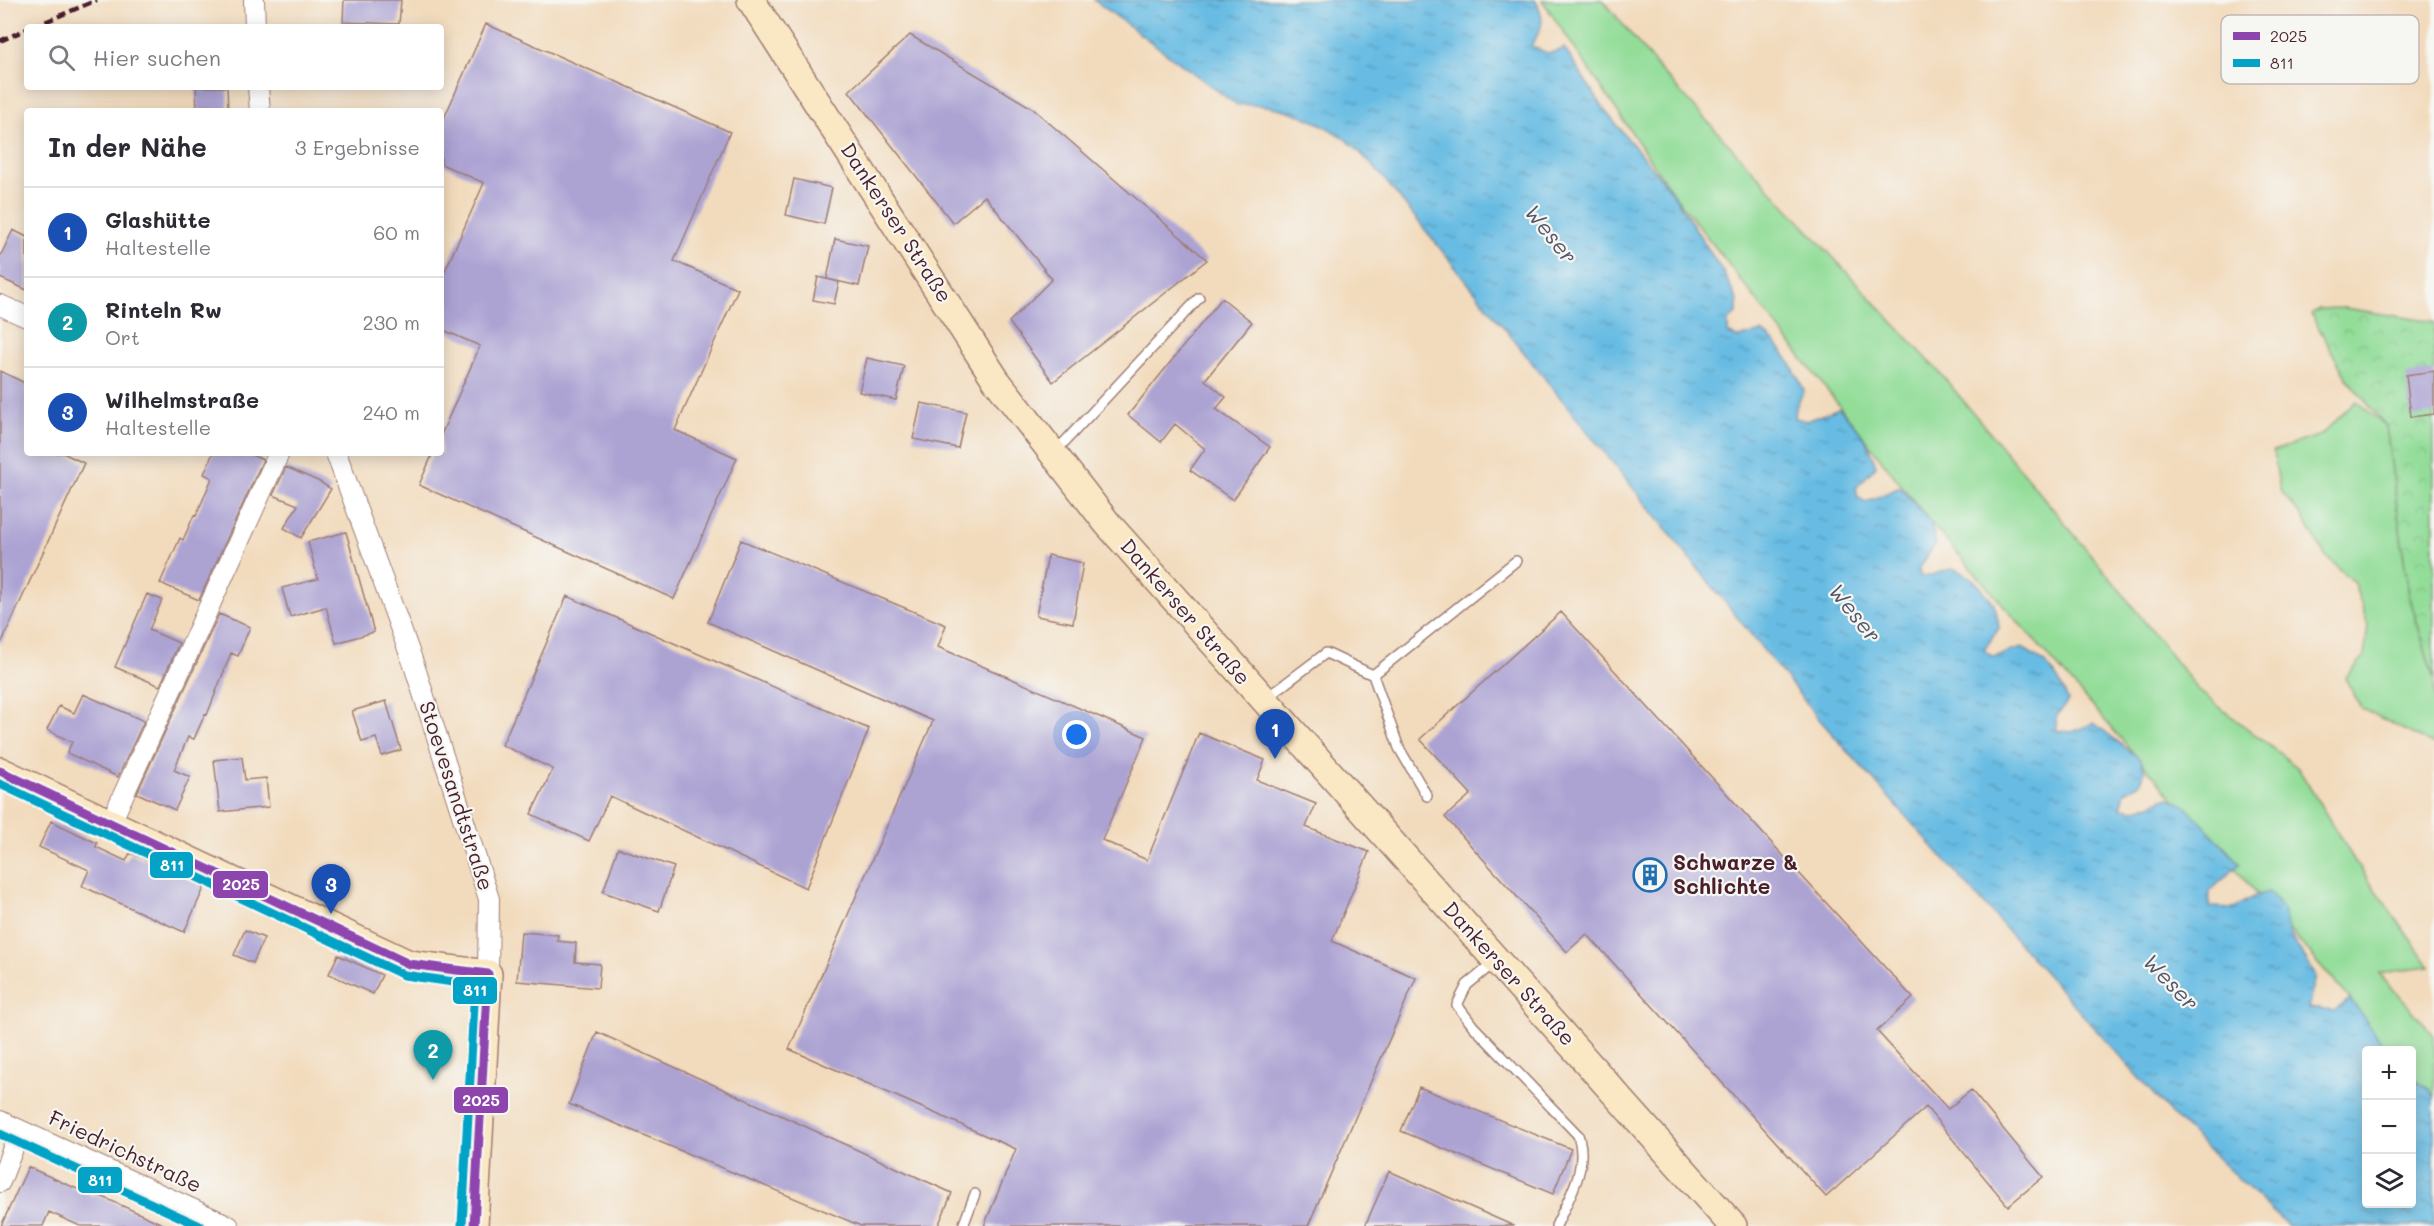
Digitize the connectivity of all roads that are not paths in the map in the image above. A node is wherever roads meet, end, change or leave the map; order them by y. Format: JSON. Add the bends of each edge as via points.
{"nodes":[{"id":1,"x":254,"y":0,"type":"edge"},
{"id":2,"x":752,"y":0,"type":"edge"},
{"id":3,"x":255,"y":24,"type":"edge"},
{"id":4,"x":258,"y":90,"type":"edge"},
{"id":5,"x":260,"y":108,"type":"edge"},
{"id":6,"x":1199,"y":298,"type":"dead end"},
{"id":7,"x":0,"y":305,"type":"edge"},
{"id":8,"x":24,"y":316,"type":"edge"},
{"id":9,"x":1052,"y":455,"type":"junction"},
{"id":10,"x":278,"y":456,"type":"edge"},
{"id":11,"x":337,"y":456,"type":"edge"},
{"id":12,"x":1516,"y":561,"type":"dead end"},
{"id":13,"x":1373,"y":675,"type":"junction"},
{"id":14,"x":1263,"y":700,"type":"junction"},
{"id":15,"x":0,"y":771,"type":"edge"},
{"id":16,"x":1427,"y":796,"type":"dead end"},
{"id":17,"x":111,"y":822,"type":"junction"},
{"id":18,"x":1496,"y":960,"type":"junction"},
{"id":19,"x":488,"y":974,"type":"junction"},
{"id":20,"x":0,"y":1120,"type":"edge"},
{"id":21,"x":20,"y":1130,"type":"junction"},
{"id":22,"x":0,"y":1182,"type":"edge"},
{"id":23,"x":975,"y":1194,"type":"dead end"},
{"id":24,"x":230,"y":1226,"type":"edge"},
{"id":25,"x":474,"y":1226,"type":"edge"},
{"id":26,"x":963,"y":1226,"type":"edge"},
{"id":27,"x":1556,"y":1226,"type":"edge"},
{"id":28,"x":1733,"y":1226,"type":"edge"}],
"edges":[{"from":1,"to":3,"type":"street"},
{"from":2,"to":9,"type":"main road","name":"Dankerser Straße","via":[[996,380]]},
{"from":4,"to":5,"type":"street"},
{"from":6,"to":9,"type":"lane"},
{"from":7,"to":8,"type":"street"},
{"from":9,"to":14,"type":"main road","name":"Dankerser Straße"},
{"from":10,"to":17,"type":"street"},
{"from":11,"to":19,"type":"street","name":"Stoevesandtstraße","via":[[414,665],[489,899]]},
{"from":12,"to":13,"type":"lane"},
{"from":13,"to":14,"type":"lane","via":[[1326,653]]},
{"from":13,"to":16,"type":"lane","via":[[1399,748]]},
{"from":14,"to":18,"type":"main road","name":"Dankerser Straße"},
{"from":15,"to":17,"type":"main road"},
{"from":17,"to":19,"type":"main road","via":[[409,964]]},
{"from":18,"to":27,"type":"lane","via":[[1467,985],[1457,1005],[1578,1135],[1583,1151],[1578,1178]]},
{"from":18,"to":28,"type":"main road","name":"Dankerser Straße"},
{"from":19,"to":25,"type":"main road","name":"Stoevesandtstraße"},
{"from":20,"to":21,"type":"street","name":"Friedrichstraße"},
{"from":21,"to":22,"type":"street"},
{"from":21,"to":24,"type":"street","name":"Friedrichstraße"},
{"from":23,"to":26,"type":"lane"}]}
